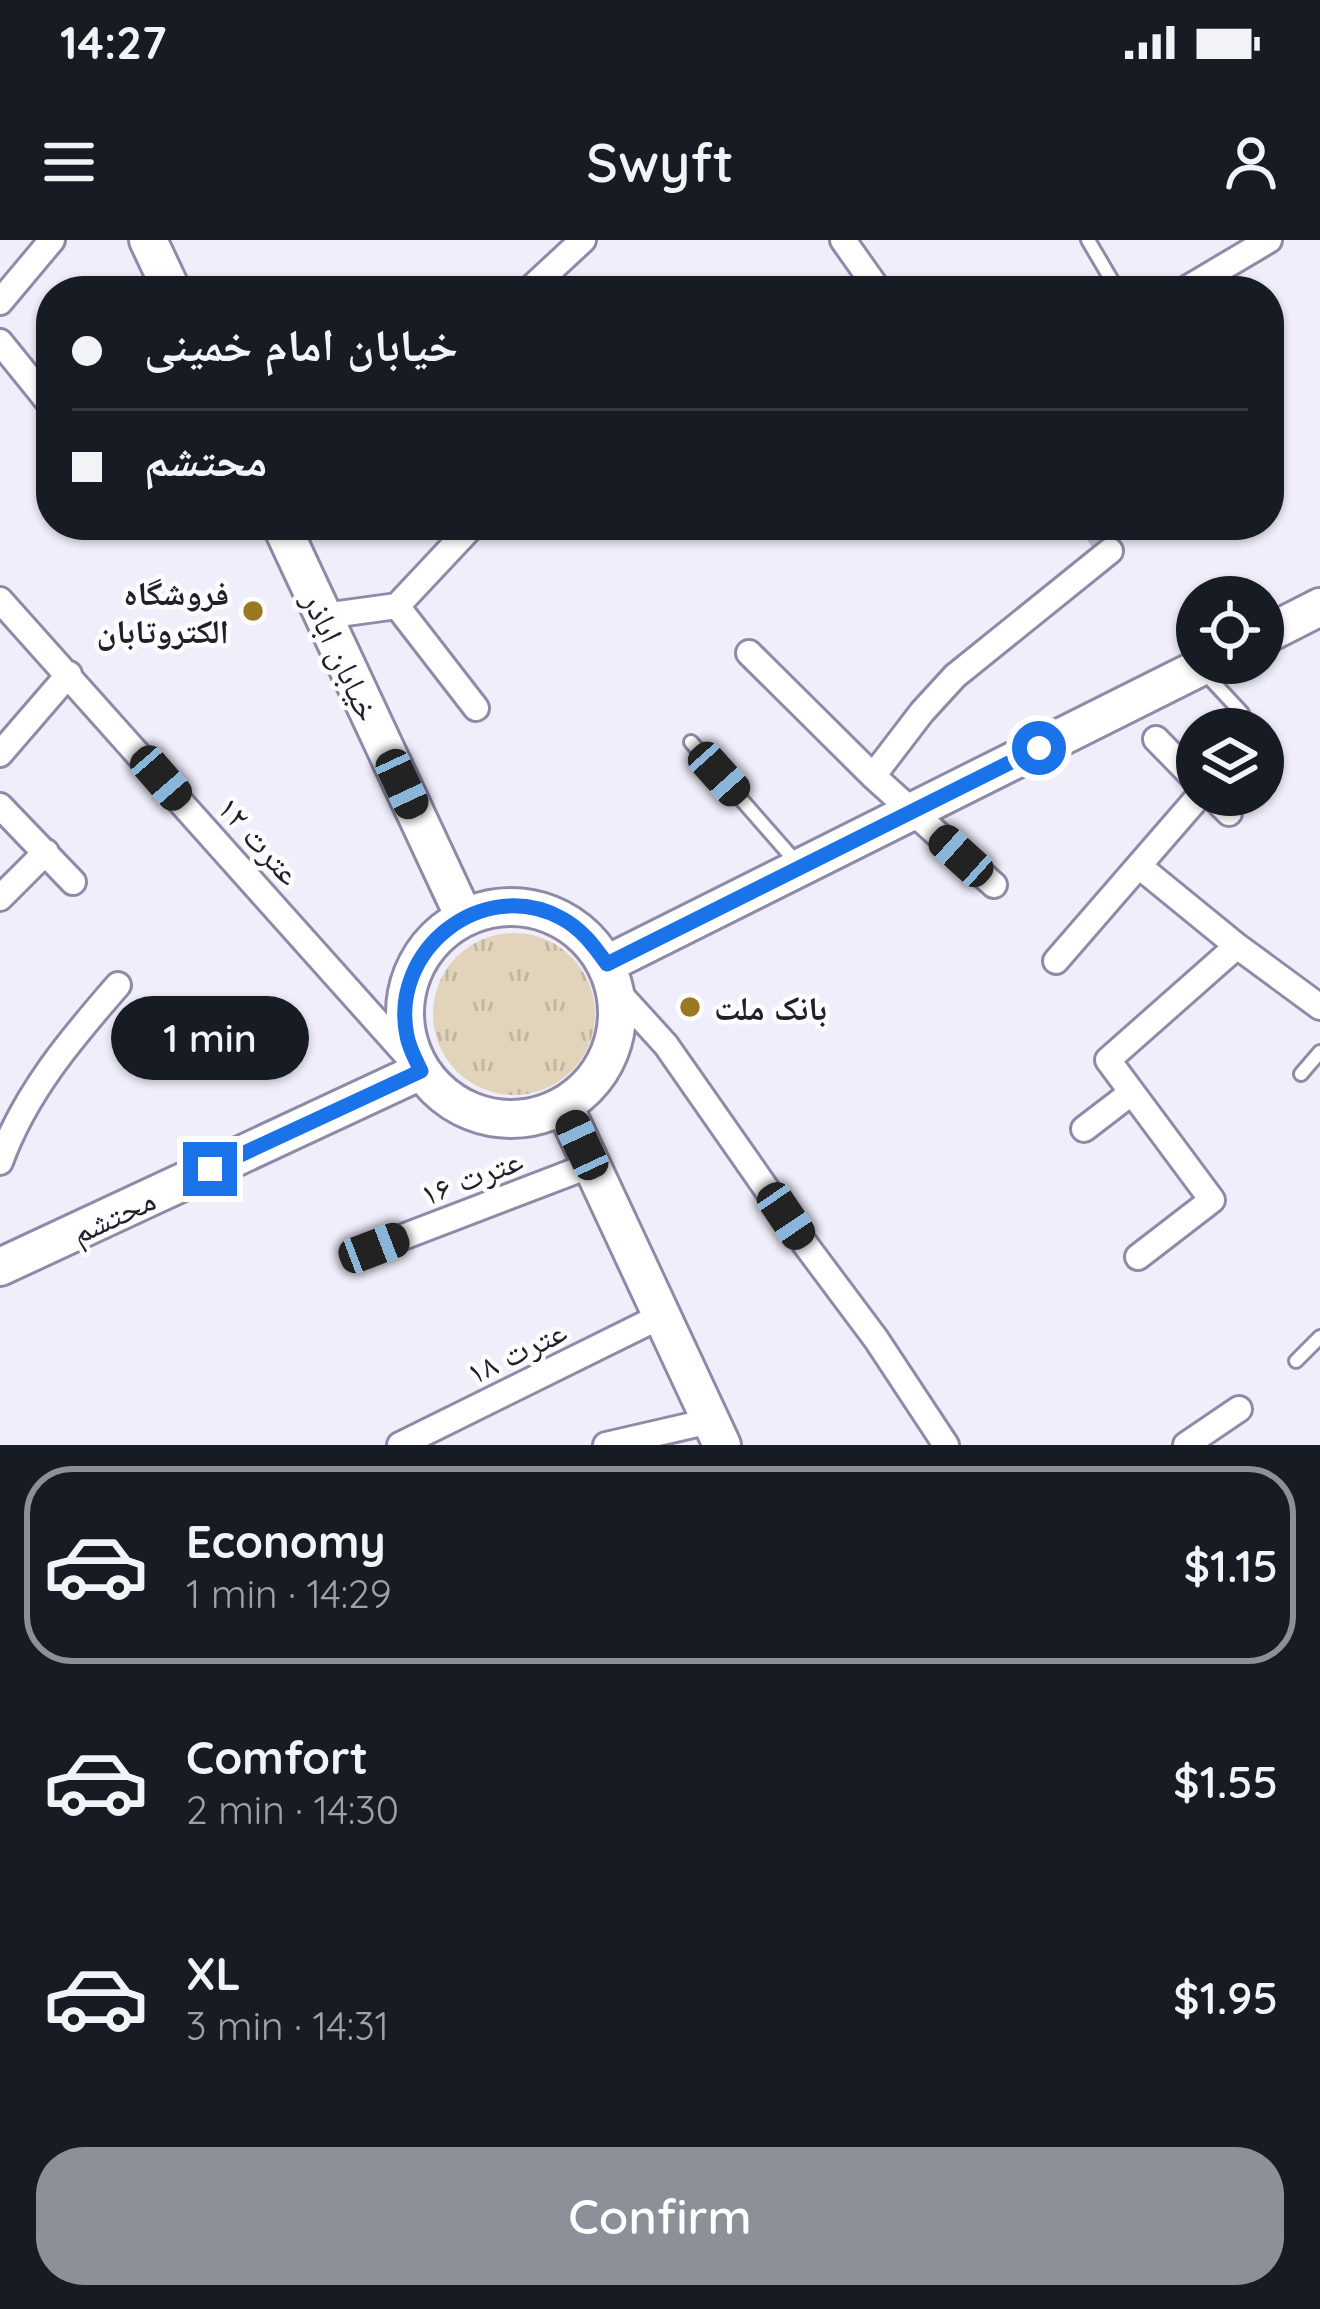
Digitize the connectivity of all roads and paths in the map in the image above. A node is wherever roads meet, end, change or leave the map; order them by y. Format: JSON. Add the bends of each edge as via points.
{"nodes":[{"id":1,"x":52,"y":240,"type":"edge"},
{"id":2,"x":148,"y":240,"type":"edge"},
{"id":3,"x":583,"y":240,"type":"edge"},
{"id":4,"x":843,"y":240,"type":"edge"},
{"id":5,"x":1088,"y":240,"type":"edge"},
{"id":6,"x":1269,"y":240,"type":"edge"},
{"id":7,"x":165,"y":276,"type":"edge"},
{"id":8,"x":544,"y":276,"type":"edge"},
{"id":9,"x":868,"y":276,"type":"edge"},
{"id":10,"x":1109,"y":276,"type":"edge"},
{"id":11,"x":1208,"y":276,"type":"edge"},
{"id":12,"x":0,"y":302,"type":"edge"},
{"id":13,"x":0,"y":342,"type":"edge"},
{"id":14,"x":36,"y":386,"type":"edge"},
{"id":15,"x":288,"y":540,"type":"edge"},
{"id":16,"x":459,"y":540,"type":"edge"},
{"id":17,"x":1110,"y":550,"type":"dead end"},
{"id":18,"x":0,"y":600,"type":"edge"},
{"id":19,"x":397,"y":606,"type":"junction"},
{"id":20,"x":1320,"y":608,"type":"edge"},
{"id":21,"x":324,"y":616,"type":"junction"},
{"id":22,"x":1284,"y":626,"type":"edge"},
{"id":23,"x":749,"y":652,"type":"dead end"},
{"id":24,"x":69,"y":674,"type":"junction"},
{"id":25,"x":1176,"y":679,"type":"edge"},
{"id":26,"x":1219,"y":684,"type":"edge"},
{"id":27,"x":476,"y":708,"type":"dead end"},
{"id":28,"x":1238,"y":708,"type":"edge"},
{"id":29,"x":1156,"y":739,"type":"dead end"},
{"id":30,"x":691,"y":742,"type":"dead end"},
{"id":31,"x":0,"y":754,"type":"edge"},
{"id":32,"x":1176,"y":759,"type":"edge"},
{"id":33,"x":872,"y":776,"type":"junction"},
{"id":34,"x":0,"y":806,"type":"edge"},
{"id":35,"x":912,"y":811,"type":"junction"},
{"id":36,"x":1181,"y":816,"type":"edge"},
{"id":37,"x":46,"y":853,"type":"junction"},
{"id":38,"x":1139,"y":866,"type":"junction"},
{"id":39,"x":801,"y":867,"type":"junction"},
{"id":40,"x":73,"y":882,"type":"dead end"},
{"id":41,"x":994,"y":885,"type":"dead end"},
{"id":42,"x":0,"y":898,"type":"edge"},
{"id":43,"x":464,"y":917,"type":"junction"},
{"id":44,"x":1237,"y":946,"type":"junction"},
{"id":45,"x":1056,"y":961,"type":"dead end"},
{"id":46,"x":612,"y":977,"type":"junction"},
{"id":47,"x":118,"y":985,"type":"dead end"},
{"id":48,"x":1320,"y":1007,"type":"edge"},
{"id":49,"x":1320,"y":1052,"type":"edge"},
{"id":50,"x":421,"y":1071,"type":"junction"},
{"id":51,"x":1300,"y":1074,"type":"dead end"},
{"id":52,"x":1131,"y":1093,"type":"junction"},
{"id":53,"x":563,"y":1106,"type":"junction"},
{"id":54,"x":1084,"y":1129,"type":"dead end"},
{"id":55,"x":0,"y":1162,"type":"edge"},
{"id":56,"x":591,"y":1166,"type":"junction"},
{"id":57,"x":374,"y":1248,"type":"dead end"},
{"id":58,"x":1138,"y":1257,"type":"dead end"},
{"id":59,"x":0,"y":1268,"type":"edge"},
{"id":60,"x":661,"y":1316,"type":"junction"},
{"id":61,"x":1320,"y":1337,"type":"edge"},
{"id":62,"x":1296,"y":1361,"type":"dead end"},
{"id":63,"x":1239,"y":1409,"type":"dead end"},
{"id":64,"x":716,"y":1433,"type":"edge"},
{"id":65,"x":400,"y":1445,"type":"edge"},
{"id":66,"x":606,"y":1445,"type":"edge"},
{"id":67,"x":946,"y":1445,"type":"edge"},
{"id":68,"x":1186,"y":1445,"type":"edge"}],
"edges":[{"from":1,"to":12,"type":"street"},
{"from":2,"to":7,"type":"main road"},
{"from":3,"to":8,"type":"street"},
{"from":4,"to":9,"type":"street"},
{"from":5,"to":10,"type":"lane"},
{"from":6,"to":11,"type":"street"},
{"from":13,"to":14,"type":"street"},
{"from":15,"to":21,"type":"main road","name":"خیابان اباذر"},
{"from":16,"to":19,"type":"street"},
{"from":17,"to":33,"type":"street","via":[[955,676]]},
{"from":18,"to":24,"type":"street","name":"عترت ۱۲"},
{"from":19,"to":21,"type":"street"},
{"from":19,"to":27,"type":"street"},
{"from":20,"to":22,"type":"main road"},
{"from":21,"to":43,"type":"main road","name":"خیابان اباذر"},
{"from":23,"to":33,"type":"street"},
{"from":24,"to":31,"type":"street"},
{"from":24,"to":50,"type":"street","name":"عترت ۱۲"},
{"from":25,"to":35,"type":"main road"},
{"from":26,"to":28,"type":"lane"},
{"from":29,"to":32,"type":"street"},
{"from":30,"to":39,"type":"lane"},
{"from":33,"to":35,"type":"street"},
{"from":34,"to":37,"type":"street"},
{"from":35,"to":39,"type":"main road"},
{"from":35,"to":41,"type":"street"},
{"from":36,"to":38,"type":"street"},
{"from":37,"to":40,"type":"street"},
{"from":37,"to":42,"type":"street"},
{"from":38,"to":44,"type":"street"},
{"from":38,"to":45,"type":"street"},
{"from":39,"to":46,"type":"main road"},
{"from":43,"to":46,"type":"main road","via":[[529,907],[561,918],[587,937]]},
{"from":43,"to":50,"type":"main road","via":[[434,938],[404,1002]]},
{"from":44,"to":48,"type":"street"},
{"from":44,"to":52,"type":"street","via":[[1108,1060]]},
{"from":46,"to":53,"type":"main road","via":[[614,1044],[586,1090]]},
{"from":46,"to":67,"type":"street"},
{"from":47,"to":55,"type":"street","via":[[62,1048]]},
{"from":49,"to":51,"type":"lane"},
{"from":50,"to":53,"type":"main road","via":[[442,1095],[501,1120]]},
{"from":50,"to":59,"type":"main road","name":"محتشم"},
{"from":52,"to":54,"type":"street"},
{"from":52,"to":58,"type":"street","via":[[1212,1200]]},
{"from":53,"to":56,"type":"main road"},
{"from":56,"to":57,"type":"street","name":"عترت ۱۶"},
{"from":56,"to":60,"type":"main road"},
{"from":60,"to":64,"type":"main road"},
{"from":60,"to":65,"type":"street","name":"عترت ۱۸"},
{"from":61,"to":62,"type":"lane"},
{"from":63,"to":68,"type":"street"},
{"from":64,"to":66,"type":"street"}]}
